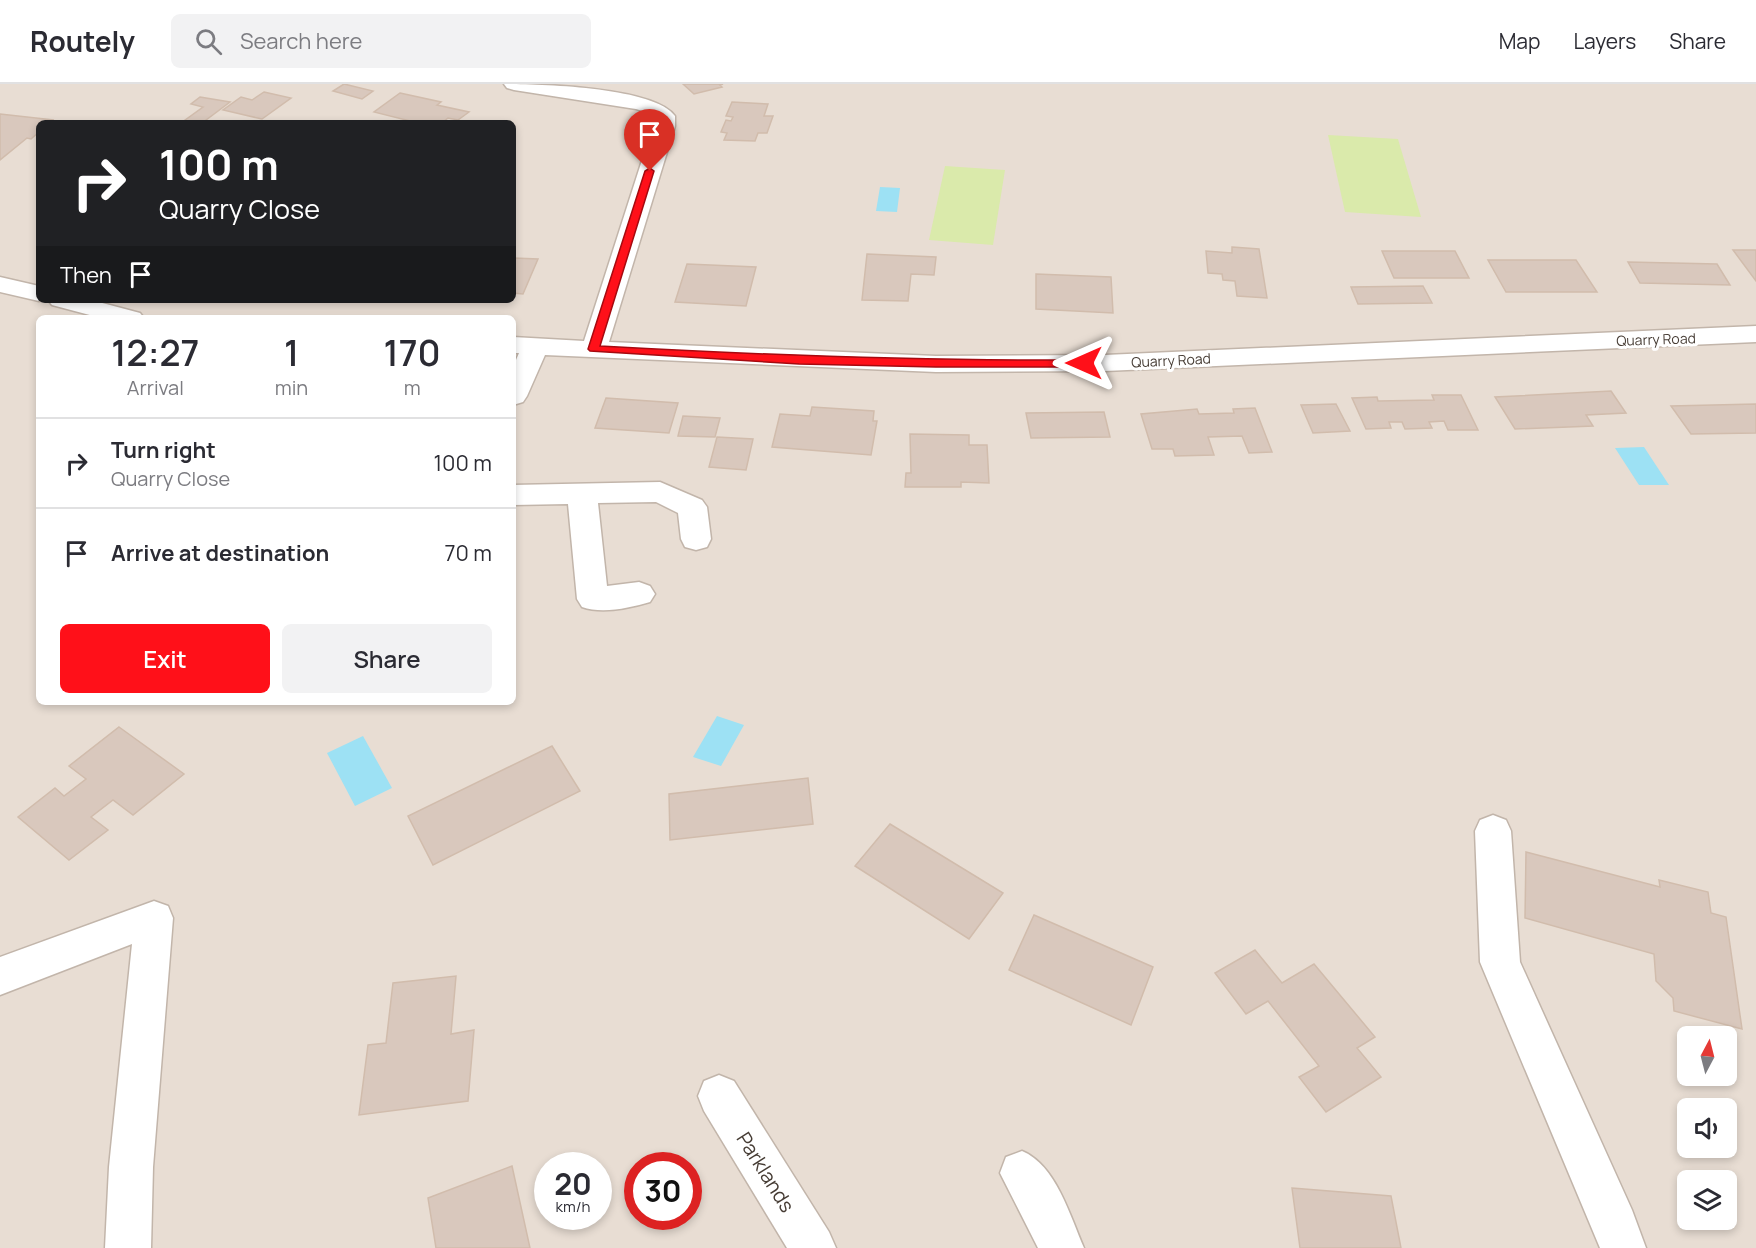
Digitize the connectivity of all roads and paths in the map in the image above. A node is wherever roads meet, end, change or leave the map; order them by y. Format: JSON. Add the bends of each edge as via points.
{"nodes":[{"id":1,"x":514,"y":84,"type":"edge"},
{"id":2,"x":0,"y":284,"type":"edge"},
{"id":3,"x":36,"y":293,"type":"edge"},
{"id":4,"x":73,"y":303,"type":"edge"},
{"id":5,"x":119,"y":315,"type":"edge"},
{"id":6,"x":1756,"y":334,"type":"edge"},
{"id":7,"x":524,"y":345,"type":"edge"},
{"id":8,"x":594,"y":349,"type":"junction"},
{"id":9,"x":516,"y":382,"type":"edge"},
{"id":10,"x":582,"y":494,"type":"junction"},
{"id":11,"x":516,"y":495,"type":"edge"},
{"id":12,"x":696,"y":539,"type":"dead end"},
{"id":13,"x":639,"y":594,"type":"dead end"},
{"id":14,"x":1493,"y":831,"type":"dead end"},
{"id":15,"x":0,"y":976,"type":"edge"},
{"id":16,"x":719,"y":1096,"type":"dead end"},
{"id":17,"x":1022,"y":1173,"type":"dead end"},
{"id":18,"x":128,"y":1248,"type":"edge"},
{"id":19,"x":813,"y":1248,"type":"edge"},
{"id":20,"x":1061,"y":1248,"type":"edge"},
{"id":21,"x":1623,"y":1248,"type":"edge"}],
"edges":[{"from":1,"to":8,"type":"street","via":[[636,103],[653,107],[664,116]]},
{"from":2,"to":3,"type":"street"},
{"from":4,"to":5,"type":"street"},
{"from":6,"to":8,"type":"street","name":"Quarry Road","via":[[1105,363],[936,364]]},
{"from":7,"to":8,"type":"street","name":"Quarry Road"},
{"from":7,"to":9,"type":"street"},
{"from":10,"to":11,"type":"street"},
{"from":10,"to":12,"type":"street","via":[[660,492],[692,507]]},
{"from":10,"to":13,"type":"street","via":[[593,599]]},
{"from":14,"to":21,"type":"street","via":[[1500,962]]},
{"from":15,"to":18,"type":"street","via":[[154,918],[130,1167]]},
{"from":16,"to":19,"type":"street","name":"Parklands"},
{"from":17,"to":20,"type":"street"}]}
